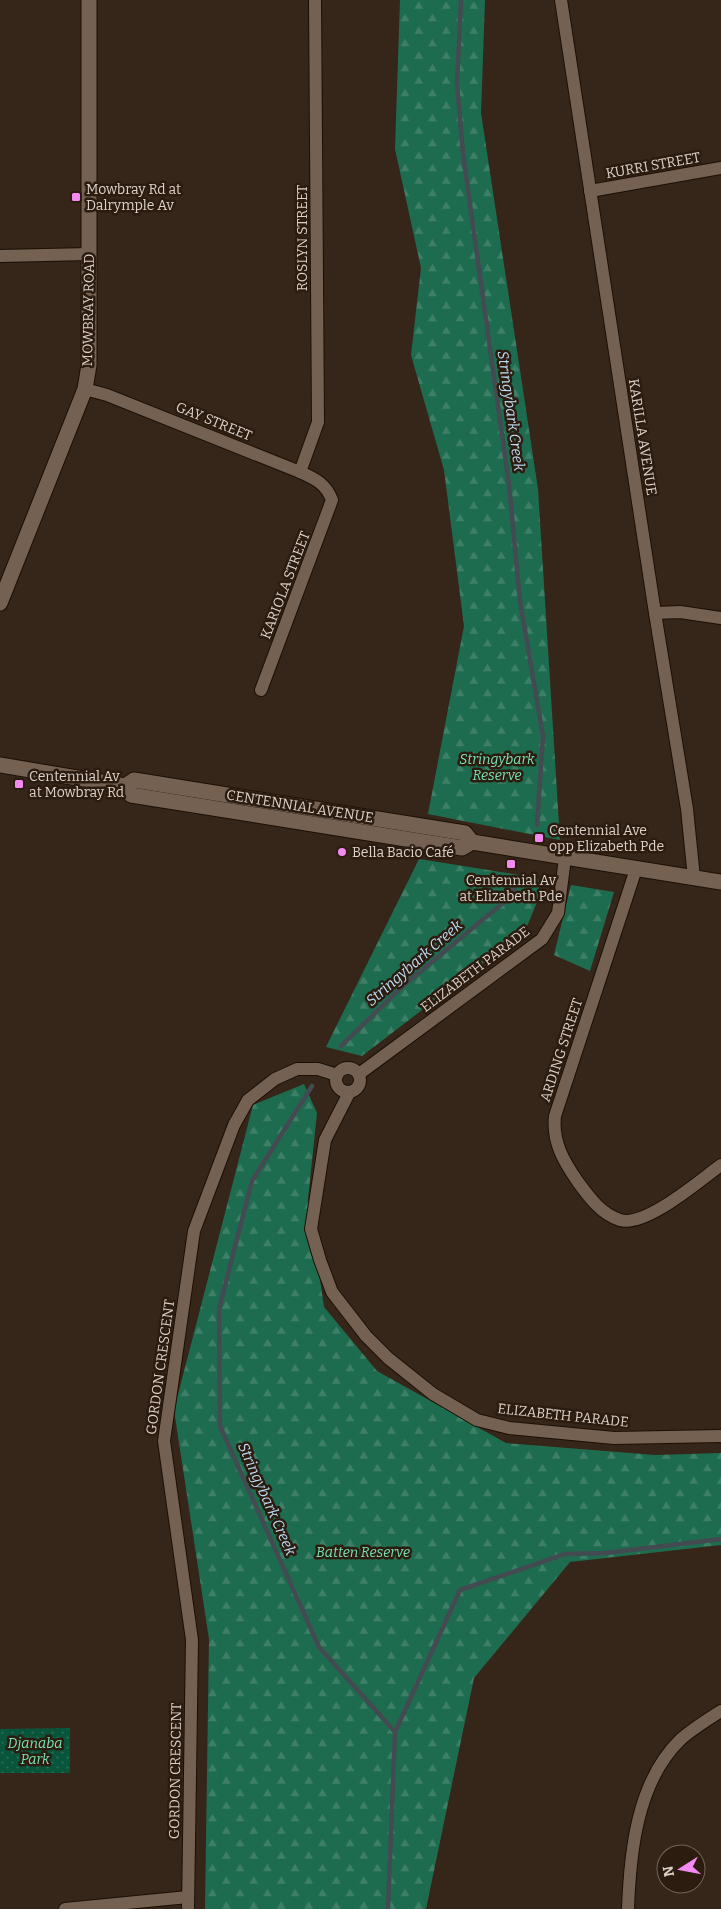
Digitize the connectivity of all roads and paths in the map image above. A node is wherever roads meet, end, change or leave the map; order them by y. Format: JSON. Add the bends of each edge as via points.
{"nodes":[{"id":1,"x":89,"y":0,"type":"edge"},
{"id":2,"x":315,"y":0,"type":"edge"},
{"id":3,"x":561,"y":0,"type":"edge"},
{"id":4,"x":721,"y":168,"type":"edge"},
{"id":5,"x":590,"y":191,"type":"junction"},
{"id":6,"x":89,"y":254,"type":"junction"},
{"id":7,"x":0,"y":256,"type":"edge"},
{"id":8,"x":85,"y":389,"type":"junction"},
{"id":9,"x":300,"y":472,"type":"junction"},
{"id":10,"x":328,"y":489,"type":"joint"},
{"id":11,"x":0,"y":603,"type":"edge"},
{"id":12,"x":655,"y":613,"type":"junction"},
{"id":13,"x":721,"y":618,"type":"edge"},
{"id":14,"x":261,"y":690,"type":"dead end"},
{"id":15,"x":0,"y":765,"type":"edge"},
{"id":16,"x":565,"y":858,"type":"junction"},
{"id":17,"x":636,"y":869,"type":"junction"},
{"id":18,"x":694,"y":878,"type":"junction"},
{"id":19,"x":721,"y":882,"type":"edge"},
{"id":20,"x":359,"y":1074,"type":"junction"},
{"id":21,"x":336,"y":1075,"type":"junction"},
{"id":22,"x":349,"y":1092,"type":"junction"},
{"id":23,"x":721,"y":1165,"type":"edge"},
{"id":24,"x":721,"y":1436,"type":"edge"},
{"id":25,"x":721,"y":1711,"type":"edge"},
{"id":26,"x":188,"y":1903,"type":"edge"},
{"id":27,"x":65,"y":1909,"type":"edge"},
{"id":28,"x":628,"y":1909,"type":"edge"}],
"edges":[{"from":1,"to":6,"type":"main road","name":"MOWBRAY ROAD"},
{"from":2,"to":9,"type":"street","name":"ROSLYN STREET","via":[[318,422]]},
{"from":3,"to":5,"type":"street","name":"KARILLA AVENUE"},
{"from":4,"to":5,"type":"street","name":"KURRI STREET"},
{"from":5,"to":12,"type":"street","name":"KARILLA AVENUE"},
{"from":6,"to":7,"type":"street"},
{"from":6,"to":8,"type":"main road","name":"MOWBRAY ROAD","via":[[90,342]]},
{"from":8,"to":9,"type":"street","name":"GAY STREET","via":[[107,394]]},
{"from":8,"to":11,"type":"main road","name":"MOWBRAY ROAD"},
{"from":9,"to":10,"type":"street","name":"GAY STREET"},
{"from":10,"to":14,"type":"street","name":"KARIOLA STREET","via":[[332,500]]},
{"from":12,"to":13,"type":"street","via":[[680,612]]},
{"from":12,"to":18,"type":"street","name":"KARILLA AVENUE","via":[[687,808]]},
{"from":15,"to":16,"type":"main road","name":"CENTENNIAL AVENUE","via":[[125,786],[131,795],[462,848],[472,842]]},
{"from":16,"to":17,"type":"main road","name":"CENTENNIAL AVENUE"},
{"from":16,"to":20,"type":"street","name":"ELIZABETH PARADE","via":[[558,913],[542,939]]},
{"from":17,"to":18,"type":"main road","name":"CENTENNIAL AVENUE"},
{"from":17,"to":23,"type":"street","name":"ARDING STREET","via":[[555,1116],[553,1131],[566,1165],[589,1197],[606,1214],[621,1221],[632,1221],[657,1210]]},
{"from":18,"to":19,"type":"main road","name":"CENTENNIAL AVENUE"},
{"from":20,"to":21,"type":"street","via":[[347,1068]]},
{"from":20,"to":22,"type":"street","via":[[359,1086]]},
{"from":21,"to":22,"type":"street","via":[[338,1087]]},
{"from":21,"to":26,"type":"street","name":"GORDON CRESCENT","via":[[318,1069],[297,1069],[248,1100],[234,1125],[194,1231],[164,1441],[192,1640]]},
{"from":22,"to":24,"type":"street","name":"ELIZABETH PARADE","via":[[325,1140],[311,1229],[332,1292],[366,1336],[388,1358],[417,1383],[469,1416],[509,1428],[614,1438]]},
{"from":25,"to":28,"type":"street","via":[[680,1740],[646,1789],[629,1870]]},
{"from":26,"to":27,"type":"street"}]}
